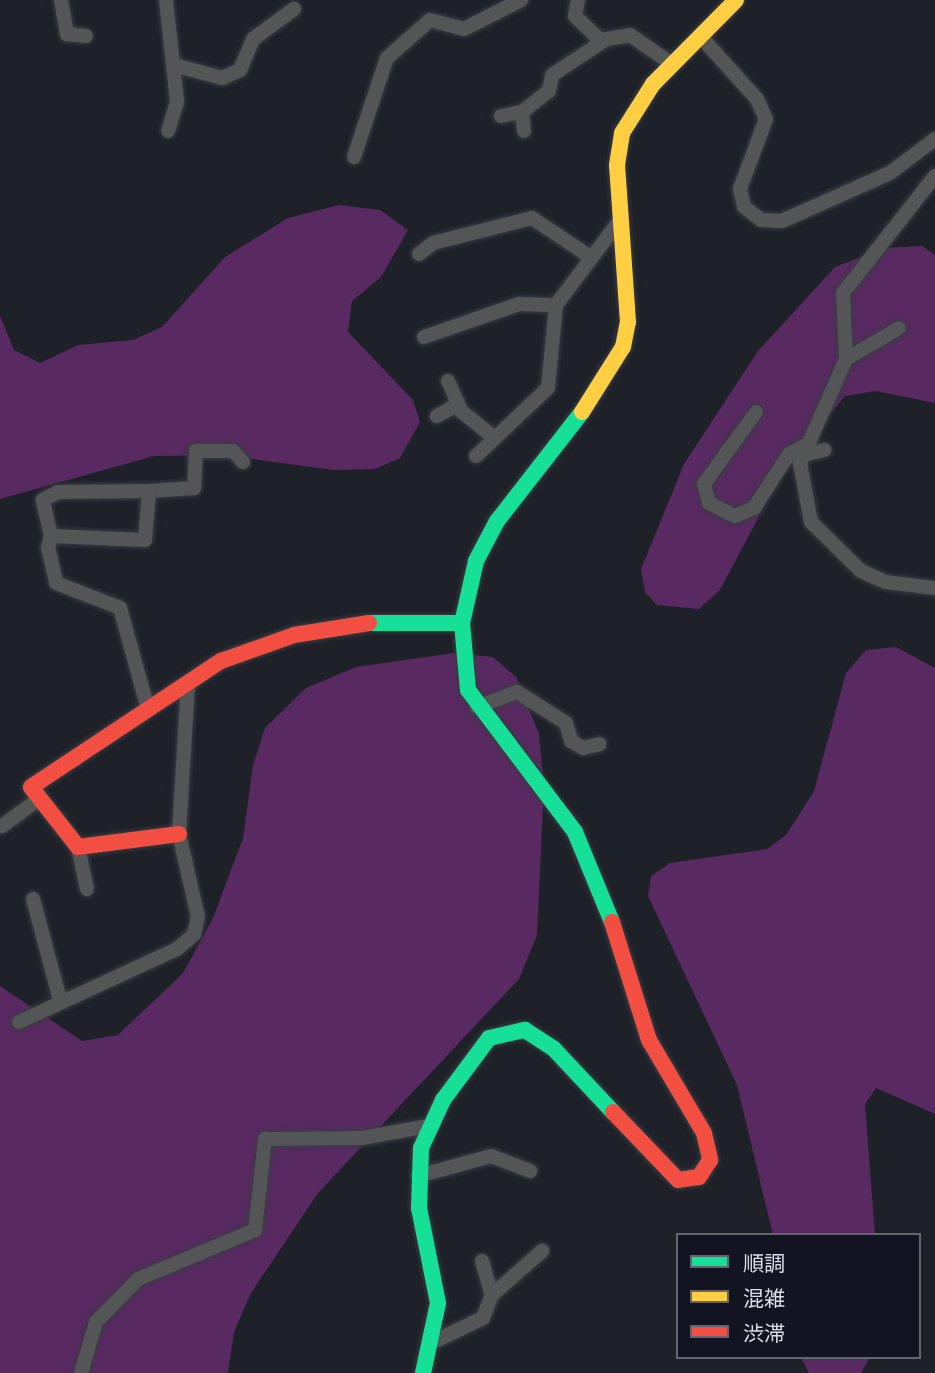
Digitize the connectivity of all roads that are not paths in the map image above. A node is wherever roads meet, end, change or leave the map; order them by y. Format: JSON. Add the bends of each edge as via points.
{"nodes":[{"id":1,"x":61,"y":0,"type":"edge"},
{"id":2,"x":166,"y":0,"type":"edge"},
{"id":3,"x":521,"y":0,"type":"edge"},
{"id":4,"x":578,"y":0,"type":"edge"},
{"id":5,"x":736,"y":0,"type":"edge"},
{"id":6,"x":294,"y":9,"type":"dead end"},
{"id":7,"x":86,"y":36,"type":"dead end"},
{"id":8,"x":700,"y":36,"type":"junction"},
{"id":9,"x":605,"y":40,"type":"junction"},
{"id":10,"x":672,"y":64,"type":"junction"},
{"id":11,"x":174,"y":65,"type":"junction"},
{"id":12,"x":522,"y":112,"type":"junction"},
{"id":13,"x":501,"y":116,"type":"dead end"},
{"id":14,"x":168,"y":131,"type":"dead end"},
{"id":15,"x":524,"y":131,"type":"dead end"},
{"id":16,"x":935,"y":139,"type":"edge"},
{"id":17,"x":354,"y":157,"type":"dead end"},
{"id":18,"x":935,"y":176,"type":"edge"},
{"id":19,"x":620,"y":220,"type":"junction"},
{"id":20,"x":419,"y":254,"type":"dead end"},
{"id":21,"x":592,"y":258,"type":"junction"},
{"id":22,"x":556,"y":305,"type":"junction"},
{"id":23,"x":899,"y":328,"type":"dead end"},
{"id":24,"x":424,"y":337,"type":"dead end"},
{"id":25,"x":846,"y":359,"type":"junction"},
{"id":26,"x":448,"y":381,"type":"dead end"},
{"id":27,"x":461,"y":410,"type":"junction"},
{"id":28,"x":756,"y":412,"type":"dead end"},
{"id":29,"x":437,"y":416,"type":"dead end"},
{"id":30,"x":492,"y":436,"type":"junction"},
{"id":31,"x":804,"y":450,"type":"junction"},
{"id":32,"x":824,"y":450,"type":"dead end"},
{"id":33,"x":476,"y":456,"type":"dead end"},
{"id":34,"x":243,"y":462,"type":"dead end"},
{"id":35,"x":149,"y":491,"type":"junction"},
{"id":36,"x":51,"y":536,"type":"junction"},
{"id":37,"x":935,"y":588,"type":"edge"},
{"id":38,"x":462,"y":623,"type":"junction"},
{"id":39,"x":188,"y":682,"type":"junction"},
{"id":40,"x":477,"y":707,"type":"junction"},
{"id":41,"x":148,"y":709,"type":"junction"},
{"id":42,"x":600,"y":744,"type":"dead end"},
{"id":43,"x":39,"y":799,"type":"junction"},
{"id":44,"x":2,"y":825,"type":"dead end"},
{"id":45,"x":179,"y":834,"type":"junction"},
{"id":46,"x":78,"y":847,"type":"junction"},
{"id":47,"x":88,"y":889,"type":"dead end"},
{"id":48,"x":33,"y":899,"type":"dead end"},
{"id":49,"x":60,"y":1000,"type":"junction"},
{"id":50,"x":19,"y":1022,"type":"dead end"},
{"id":51,"x":428,"y":1126,"type":"junction"},
{"id":52,"x":530,"y":1171,"type":"dead end"},
{"id":53,"x":418,"y":1176,"type":"junction"},
{"id":54,"x":542,"y":1251,"type":"dead end"},
{"id":55,"x":482,"y":1262,"type":"dead end"},
{"id":56,"x":492,"y":1295,"type":"junction"},
{"id":57,"x":431,"y":1343,"type":"junction"},
{"id":58,"x":80,"y":1373,"type":"edge"},
{"id":59,"x":423,"y":1373,"type":"edge"}],
"edges":[{"from":1,"to":7,"type":"street","via":[[66,34]]},
{"from":2,"to":11,"type":"street"},
{"from":3,"to":17,"type":"street","via":[[464,29],[430,20],[387,58]]},
{"from":4,"to":9,"type":"street","via":[[575,16]]},
{"from":5,"to":8,"type":"street"},
{"from":6,"to":11,"type":"street","via":[[253,39],[240,70],[222,78]]},
{"from":8,"to":10,"type":"street"},
{"from":8,"to":16,"type":"street","via":[[757,99],[766,119],[740,189],[744,206],[761,220],[782,220],[890,173]]},
{"from":9,"to":10,"type":"street","via":[[630,35]]},
{"from":9,"to":12,"type":"street","via":[[552,75],[549,90]]},
{"from":10,"to":19,"type":"street","via":[[636,105],[622,132]]},
{"from":11,"to":14,"type":"street","via":[[177,102]]},
{"from":12,"to":13,"type":"street"},
{"from":12,"to":15,"type":"street"},
{"from":18,"to":25,"type":"street","via":[[843,293]]},
{"from":19,"to":21,"type":"street"},
{"from":19,"to":38,"type":"street","via":[[628,322],[617,364],[497,521],[476,561]]},
{"from":20,"to":21,"type":"street","via":[[433,243],[532,218]]},
{"from":21,"to":22,"type":"street"},
{"from":22,"to":24,"type":"street","via":[[519,304]]},
{"from":22,"to":30,"type":"street","via":[[548,388]]},
{"from":23,"to":25,"type":"street"},
{"from":25,"to":31,"type":"street"},
{"from":26,"to":27,"type":"street"},
{"from":27,"to":29,"type":"street","via":[[456,406]]},
{"from":27,"to":30,"type":"street"},
{"from":28,"to":31,"type":"street","via":[[704,484],[709,503],[735,516],[754,508],[789,454]]},
{"from":30,"to":33,"type":"street"},
{"from":31,"to":32,"type":"street"},
{"from":31,"to":37,"type":"street","via":[[802,496],[811,522],[829,541],[861,571],[887,582]]},
{"from":34,"to":35,"type":"street","via":[[233,451],[195,451],[194,488]]},
{"from":35,"to":36,"type":"street","via":[[145,540]]},
{"from":35,"to":36,"type":"street","via":[[58,492],[43,500]]},
{"from":36,"to":41,"type":"street","via":[[50,572],[56,583],[120,608]]},
{"from":38,"to":39,"type":"street","via":[[376,622],[294,635],[221,661]]},
{"from":38,"to":40,"type":"street","via":[[468,690]]},
{"from":39,"to":41,"type":"street"},
{"from":39,"to":45,"type":"street"},
{"from":40,"to":42,"type":"street","via":[[517,692],[566,723],[571,741],[583,748]]},
{"from":40,"to":51,"type":"street","via":[[575,832],[602,890],[649,1040],[704,1133],[710,1160],[699,1177],[669,1175],[553,1048],[525,1030],[489,1038],[475,1051]]},
{"from":41,"to":43,"type":"street","via":[[31,787]]},
{"from":43,"to":44,"type":"street"},
{"from":43,"to":46,"type":"street"},
{"from":45,"to":46,"type":"street"},
{"from":45,"to":49,"type":"street","via":[[198,917],[194,934],[177,949],[93,991]]},
{"from":46,"to":47,"type":"street"},
{"from":48,"to":49,"type":"street"},
{"from":49,"to":50,"type":"street"},
{"from":51,"to":53,"type":"street"},
{"from":51,"to":58,"type":"street","via":[[362,1138],[265,1139],[255,1230],[138,1279],[96,1322]]},
{"from":52,"to":53,"type":"street","via":[[491,1156]]},
{"from":53,"to":57,"type":"street","via":[[438,1303]]},
{"from":54,"to":56,"type":"street"},
{"from":55,"to":56,"type":"street"},
{"from":56,"to":57,"type":"street","via":[[483,1318]]},
{"from":57,"to":59,"type":"street"}]}
